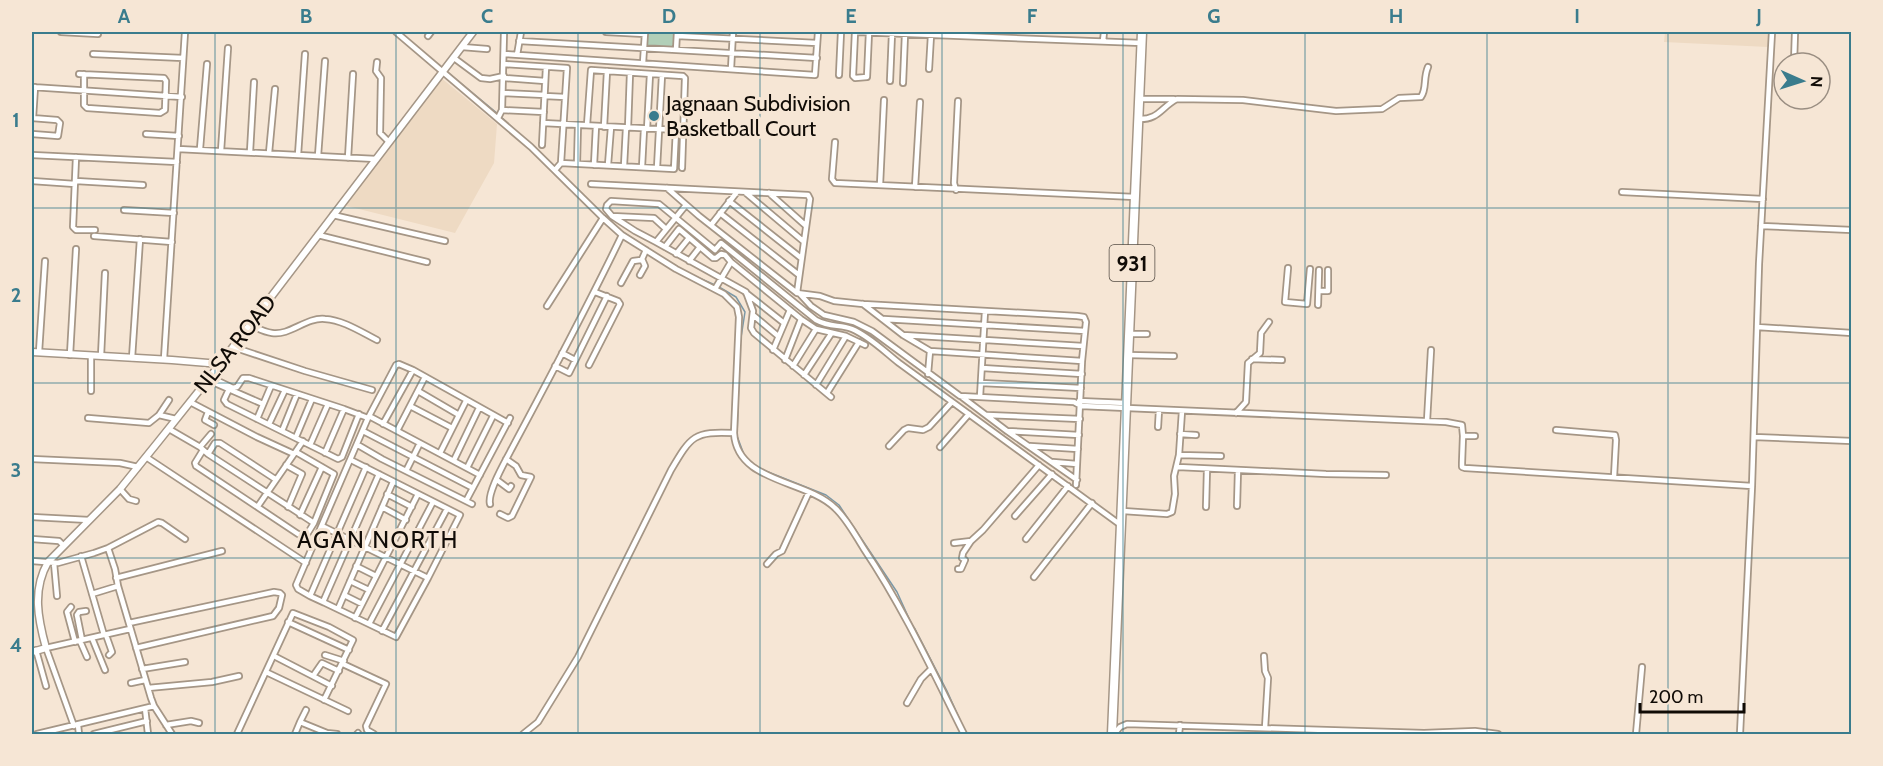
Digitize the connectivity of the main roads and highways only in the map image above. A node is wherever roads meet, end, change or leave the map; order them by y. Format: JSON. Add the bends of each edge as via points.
{"nodes":[{"id":1,"x":473,"y":32,"type":"edge"},
{"id":2,"x":1142,"y":32,"type":"edge"},
{"id":3,"x":35,"y":352,"type":"edge"},
{"id":4,"x":220,"y":364,"type":"junction"},
{"id":5,"x":1121,"y":511,"type":"junction"},
{"id":6,"x":34,"y":651,"type":"edge"},
{"id":7,"x":1111,"y":735,"type":"edge"}],
"edges":[{"from":1,"to":4,"type":"main road","name":"NLSA ROAD"},
{"from":2,"to":5,"type":"highway","number":"931"},
{"from":3,"to":4,"type":"main road"},
{"from":4,"to":6,"type":"main road","name":"NLSA ROAD","via":[[120,489],[64,546],[41,577],[39,617],[46,648]]},
{"from":5,"to":7,"type":"highway","number":"931"},
{"from":5,"to":7,"type":"highway","number":"931","via":[[1116,724]]}]}
